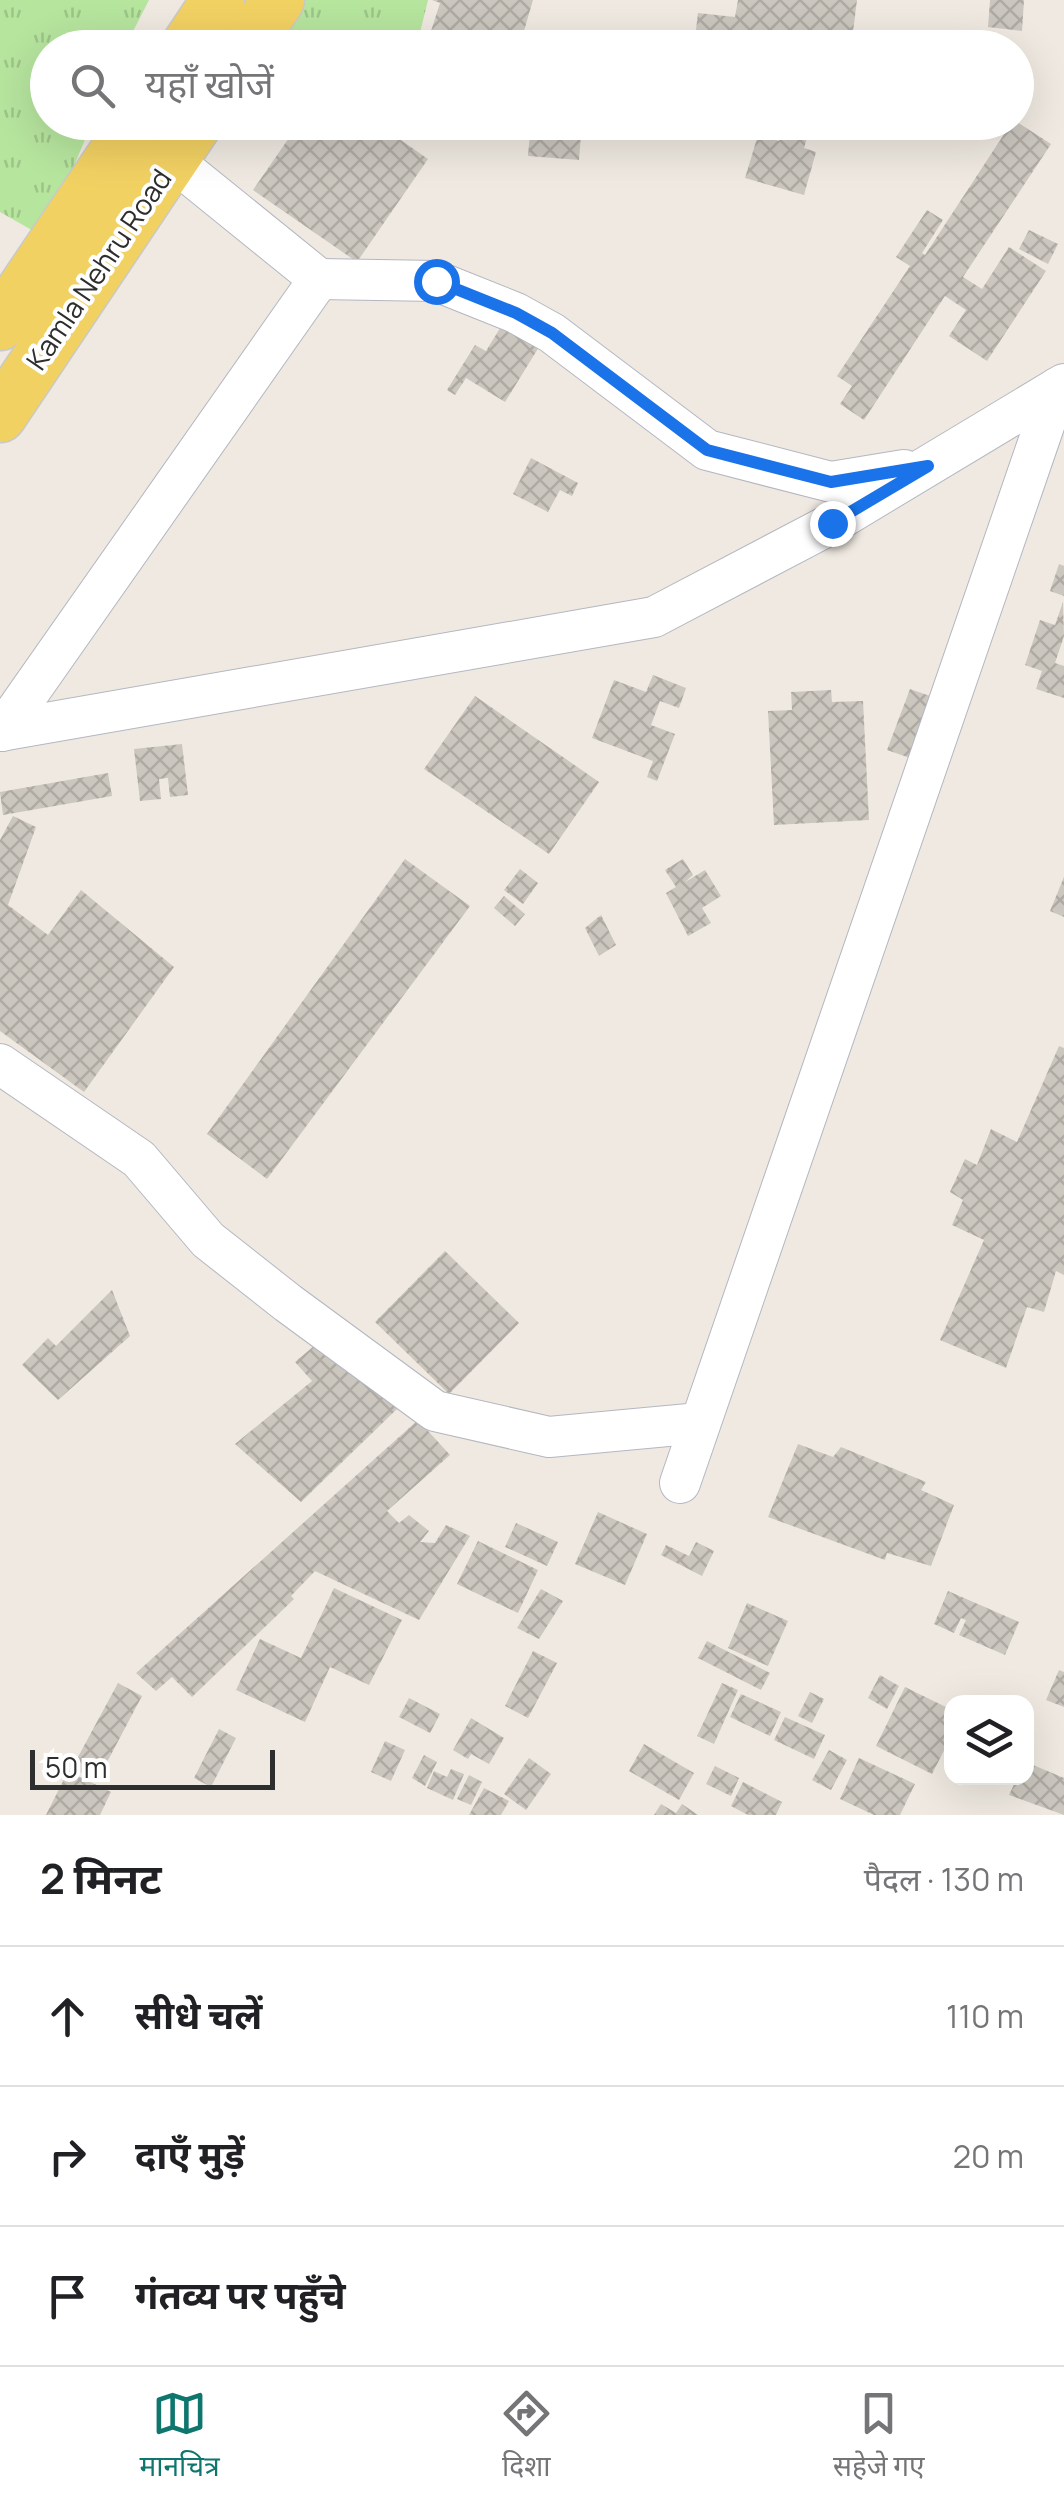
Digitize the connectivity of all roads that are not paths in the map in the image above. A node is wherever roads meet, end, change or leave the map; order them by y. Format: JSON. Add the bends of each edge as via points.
{"nodes":[{"id":1,"x":218,"y":0,"type":"edge"},
{"id":2,"x":278,"y":0,"type":"edge"},
{"id":3,"x":198,"y":30,"type":"edge"},
{"id":4,"x":258,"y":30,"type":"edge"},
{"id":5,"x":124,"y":140,"type":"edge"},
{"id":6,"x":185,"y":141,"type":"edge"},
{"id":7,"x":319,"y":279,"type":"junction"},
{"id":8,"x":0,"y":324,"type":"edge"},
{"id":9,"x":1061,"y":387,"type":"edge"},
{"id":10,"x":0,"y":416,"type":"edge"},
{"id":11,"x":928,"y":466,"type":"junction"},
{"id":12,"x":1,"y":731,"type":"edge"},
{"id":13,"x":0,"y":1064,"type":"edge"},
{"id":14,"x":700,"y":1423,"type":"junction"},
{"id":15,"x":680,"y":1483,"type":"dead end"}],
"edges":[{"from":1,"to":3,"type":"main road"},
{"from":2,"to":4,"type":"main road"},
{"from":5,"to":8,"type":"main road","name":"Kamla Nehru Road"},
{"from":6,"to":7,"type":"street"},
{"from":6,"to":10,"type":"main road","name":"Kamla Nehru Road"},
{"from":7,"to":11,"type":"street","via":[[436,281],[516,313],[707,450],[831,482]]},
{"from":7,"to":12,"type":"street"},
{"from":9,"to":11,"type":"street"},
{"from":9,"to":14,"type":"street"},
{"from":11,"to":12,"type":"street","via":[[654,617]]},
{"from":13,"to":14,"type":"street","via":[[139,1159],[208,1240],[435,1411],[549,1437]]},
{"from":14,"to":15,"type":"street"}]}
